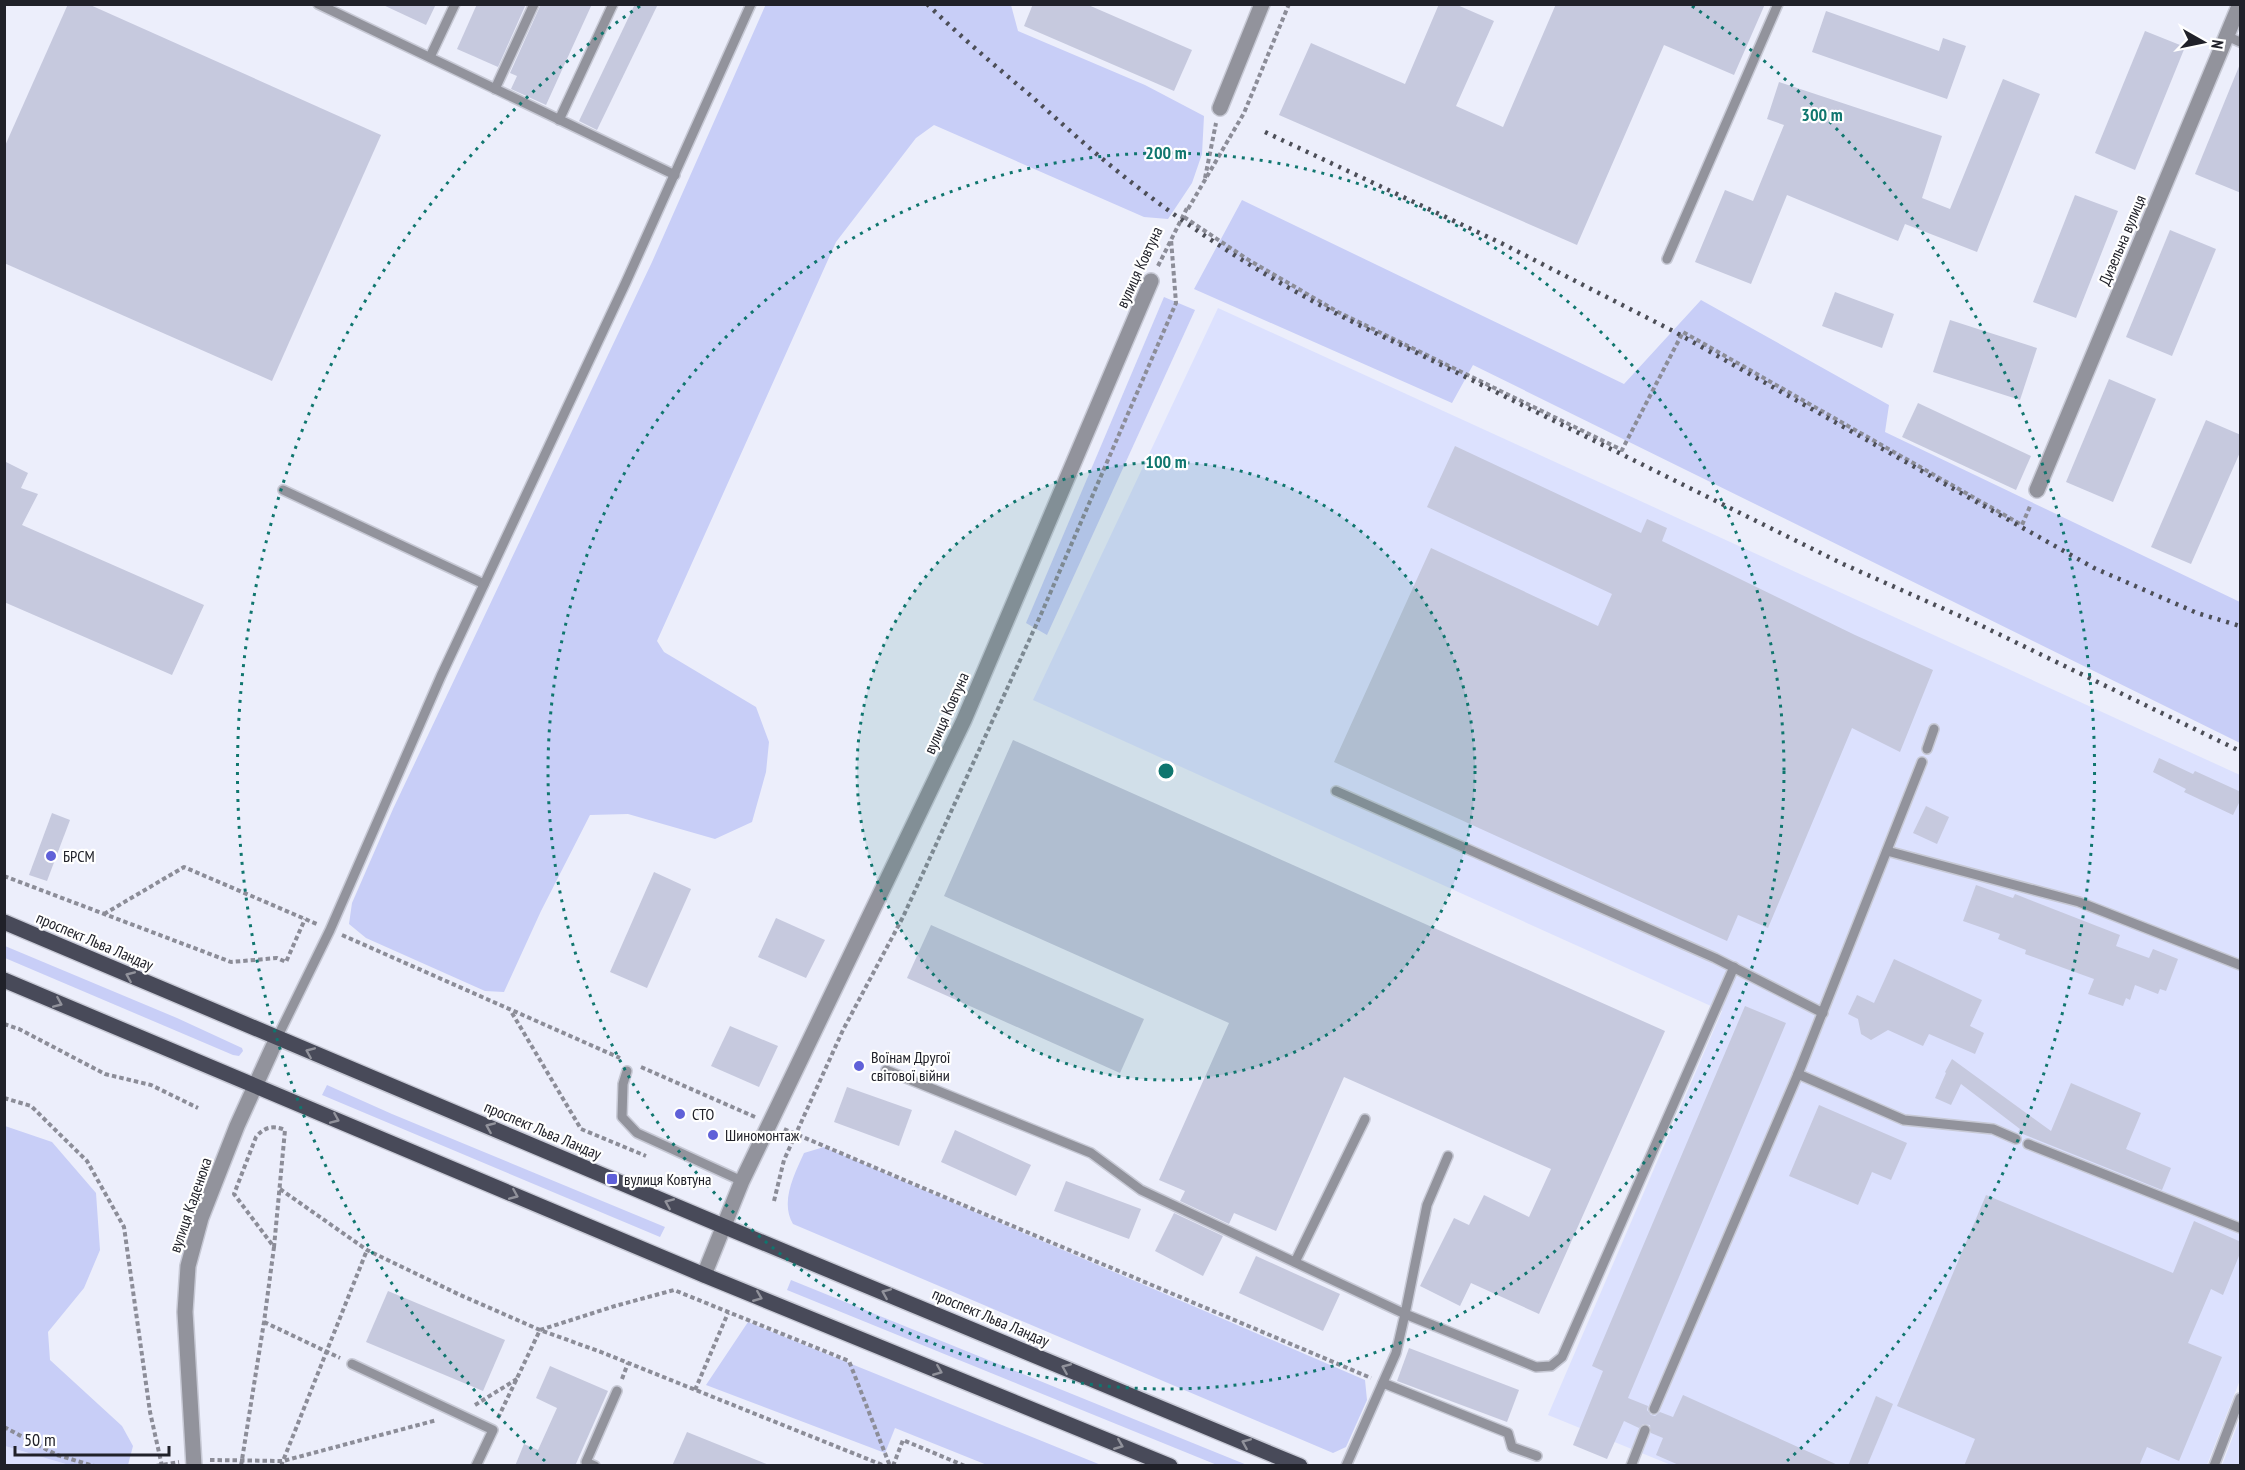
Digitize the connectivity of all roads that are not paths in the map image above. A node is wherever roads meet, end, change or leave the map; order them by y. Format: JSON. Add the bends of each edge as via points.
{"nodes":[{"id":1,"x":318,"y":4,"type":"edge"},
{"id":2,"x":455,"y":4,"type":"edge"},
{"id":3,"x":534,"y":4,"type":"edge"},
{"id":4,"x":613,"y":4,"type":"edge"},
{"id":5,"x":752,"y":4,"type":"edge"},
{"id":6,"x":1262,"y":4,"type":"edge"},
{"id":7,"x":1778,"y":4,"type":"edge"},
{"id":8,"x":2240,"y":4,"type":"edge"},
{"id":9,"x":2234,"y":39,"type":"edge"},
{"id":10,"x":430,"y":57,"type":"junction"},
{"id":11,"x":495,"y":89,"type":"junction"},
{"id":12,"x":1220,"y":108,"type":"road end"},
{"id":13,"x":559,"y":120,"type":"junction"},
{"id":14,"x":675,"y":175,"type":"junction"},
{"id":15,"x":1667,"y":259,"type":"dead end"},
{"id":16,"x":1150,"y":281,"type":"road end"},
{"id":17,"x":283,"y":490,"type":"dead end"},
{"id":18,"x":2037,"y":490,"type":"road end"},
{"id":19,"x":484,"y":584,"type":"junction"},
{"id":20,"x":1934,"y":729,"type":"dead end"},
{"id":21,"x":1927,"y":749,"type":"dead end"},
{"id":22,"x":1922,"y":762,"type":"dead end"},
{"id":23,"x":1336,"y":791,"type":"dead end"},
{"id":24,"x":1887,"y":850,"type":"junction"},
{"id":25,"x":4,"y":922,"type":"edge"},
{"id":26,"x":2241,"y":965,"type":"edge"},
{"id":27,"x":1734,"y":967,"type":"junction"},
{"id":28,"x":4,"y":980,"type":"edge"},
{"id":29,"x":1823,"y":1013,"type":"junction"},
{"id":30,"x":277,"y":1038,"type":"junction"},
{"id":31,"x":628,"y":1066,"type":"road end"},
{"id":32,"x":886,"y":1070,"type":"dead end"},
{"id":33,"x":1798,"y":1074,"type":"junction"},
{"id":34,"x":255,"y":1085,"type":"junction"},
{"id":35,"x":1365,"y":1119,"type":"dead end"},
{"id":36,"x":2016,"y":1139,"type":"dead end"},
{"id":37,"x":2028,"y":1144,"type":"dead end"},
{"id":38,"x":1448,"y":1156,"type":"dead end"},
{"id":39,"x":742,"y":1181,"type":"junction"},
{"id":40,"x":723,"y":1226,"type":"junction"},
{"id":41,"x":2241,"y":1228,"type":"edge"},
{"id":42,"x":1295,"y":1262,"type":"junction"},
{"id":43,"x":704,"y":1275,"type":"junction"},
{"id":44,"x":1405,"y":1314,"type":"junction"},
{"id":45,"x":352,"y":1364,"type":"road end"},
{"id":46,"x":1383,"y":1383,"type":"junction"},
{"id":47,"x":617,"y":1391,"type":"dead end"},
{"id":48,"x":2241,"y":1398,"type":"edge"},
{"id":49,"x":1654,"y":1409,"type":"dead end"},
{"id":50,"x":1645,"y":1430,"type":"dead end"},
{"id":51,"x":1537,"y":1456,"type":"dead end"},
{"id":52,"x":194,"y":1463,"type":"edge"},
{"id":53,"x":476,"y":1466,"type":"edge"},
{"id":54,"x":595,"y":1466,"type":"edge"},
{"id":55,"x":1170,"y":1466,"type":"edge"},
{"id":56,"x":1300,"y":1466,"type":"edge"},
{"id":57,"x":1346,"y":1466,"type":"edge"},
{"id":58,"x":1631,"y":1466,"type":"edge"},
{"id":59,"x":2214,"y":1466,"type":"edge"}],
"edges":[{"from":1,"to":10,"type":"lane"},
{"from":2,"to":10,"type":"lane"},
{"from":3,"to":11,"type":"lane"},
{"from":4,"to":13,"type":"lane"},
{"from":5,"to":14,"type":"lane"},
{"from":6,"to":12,"type":"street"},
{"from":7,"to":15,"type":"lane"},
{"from":8,"to":9,"type":"street","name":"Дизельна вулиця"},
{"from":9,"to":18,"type":"street","name":"Дизельна вулиця"},
{"from":10,"to":11,"type":"lane"},
{"from":11,"to":13,"type":"lane"},
{"from":13,"to":14,"type":"lane"},
{"from":14,"to":19,"type":"lane"},
{"from":16,"to":39,"type":"street","name":"вулиця Ковтуна","via":[[964,720]]},
{"from":17,"to":19,"type":"lane"},
{"from":19,"to":30,"type":"lane","via":[[330,930]]},
{"from":20,"to":21,"type":"lane"},
{"from":22,"to":24,"type":"lane"},
{"from":23,"to":27,"type":"lane"},
{"from":24,"to":26,"type":"lane","via":[[2079,902]]},
{"from":24,"to":29,"type":"lane"},
{"from":30,"to":25,"type":"main road","name":"проспект Льва Ландау","one_way":true},
{"from":27,"to":29,"type":"lane"},
{"from":27,"to":44,"type":"lane","via":[[1562,1358],[1551,1366],[1536,1367]]},
{"from":28,"to":34,"type":"main road","one_way":true},
{"from":29,"to":33,"type":"lane"},
{"from":30,"to":34,"type":"street","name":"вулиця Каденюка"},
{"from":40,"to":30,"type":"main road","name":"проспект Льва Ландау","one_way":true},
{"from":31,"to":39,"type":"lane","via":[[622,1117],[637,1132]]},
{"from":32,"to":42,"type":"lane","via":[[1091,1153],[1141,1190]]},
{"from":33,"to":36,"type":"lane","via":[[1904,1120],[1994,1129]]},
{"from":33,"to":49,"type":"lane"},
{"from":34,"to":43,"type":"main road","one_way":true},
{"from":34,"to":52,"type":"street","name":"вулиця Каденюка","via":[[201,1218],[188,1266],[184,1312]]},
{"from":35,"to":42,"type":"lane"},
{"from":37,"to":41,"type":"lane"},
{"from":38,"to":44,"type":"lane","via":[[1428,1205]]},
{"from":39,"to":40,"type":"street","name":"вулиця Ковтуна"},
{"from":40,"to":43,"type":"street","name":"вулиця Ковтуна"},
{"from":56,"to":40,"type":"main road","name":"проспект Льва Ландау","one_way":true},
{"from":42,"to":44,"type":"lane"},
{"from":43,"to":55,"type":"main road","one_way":true},
{"from":44,"to":46,"type":"lane","via":[[1396,1353]]},
{"from":45,"to":53,"type":"lane","via":[[493,1430]]},
{"from":46,"to":51,"type":"lane","via":[[1508,1433],[1512,1447]]},
{"from":46,"to":57,"type":"lane"},
{"from":47,"to":54,"type":"lane","via":[[586,1462]]},
{"from":48,"to":59,"type":"lane"},
{"from":50,"to":58,"type":"lane"}]}
